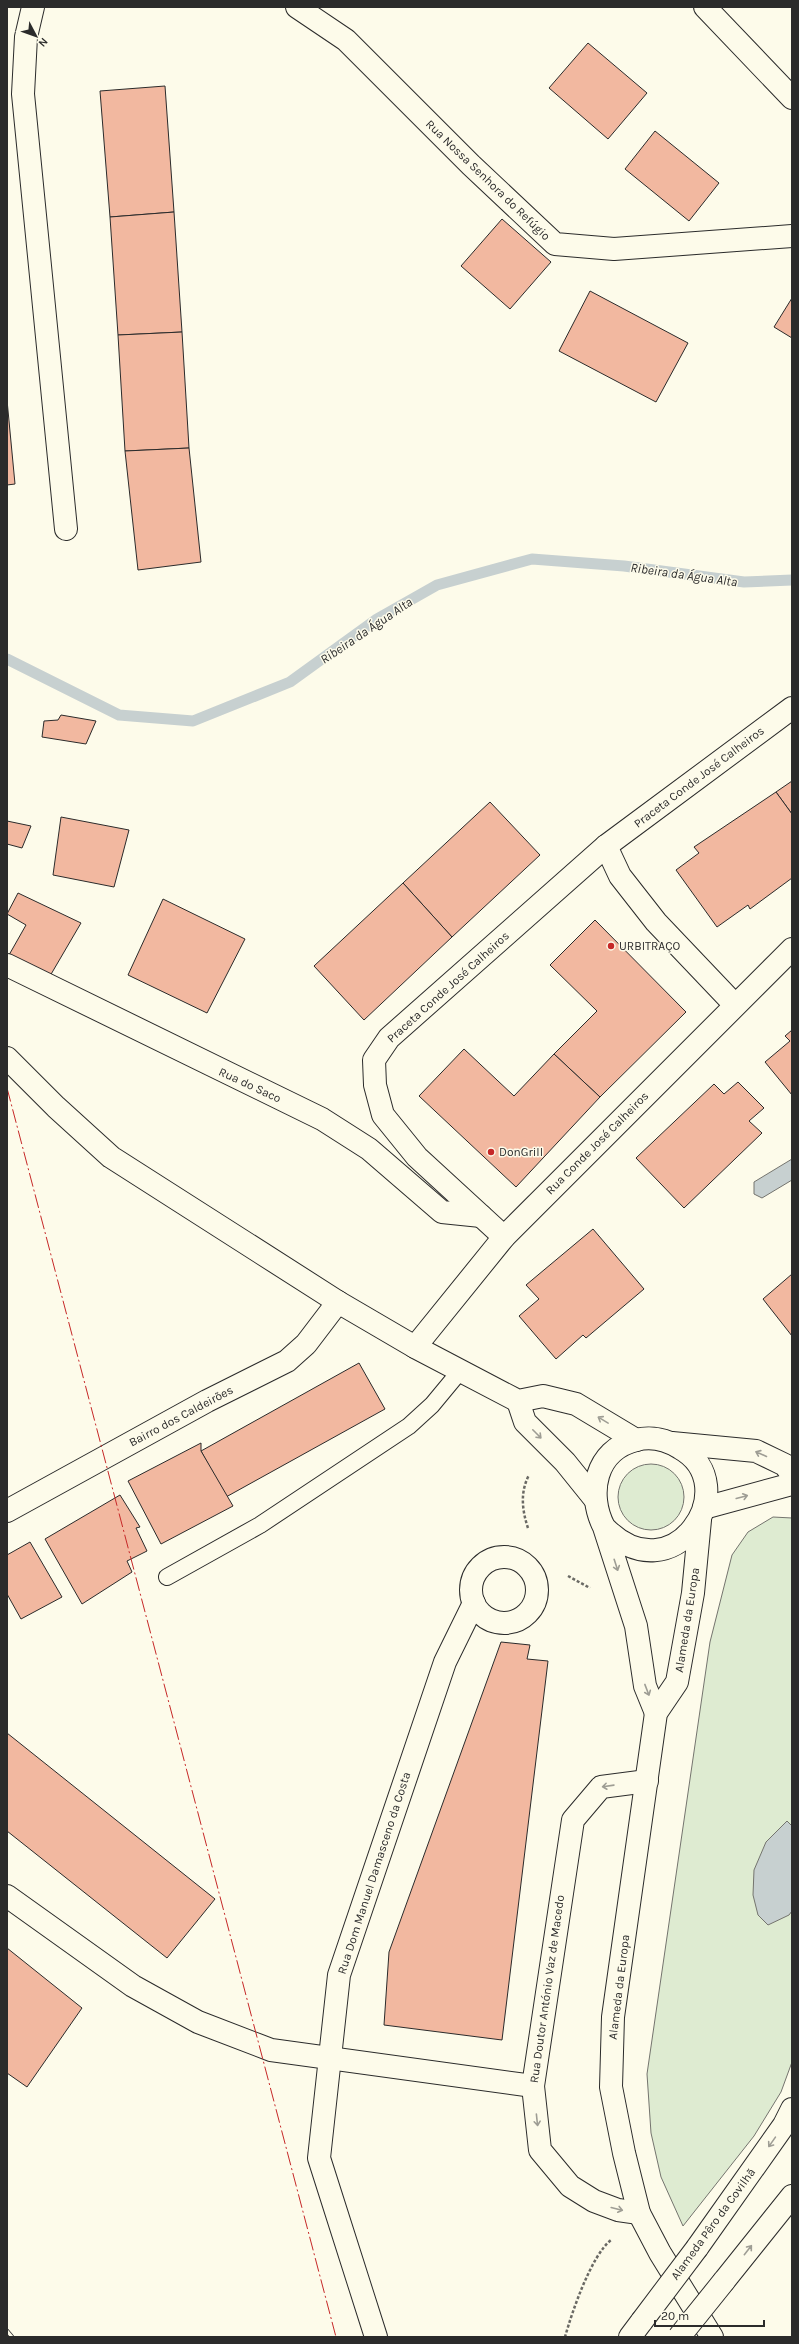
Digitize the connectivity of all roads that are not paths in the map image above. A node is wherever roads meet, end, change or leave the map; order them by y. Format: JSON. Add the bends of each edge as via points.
{"nodes":[{"id":1,"x":33,"y":7,"type":"edge"},
{"id":2,"x":297,"y":7,"type":"edge"},
{"id":3,"x":705,"y":7,"type":"edge"},
{"id":4,"x":792,"y":98,"type":"edge"},
{"id":5,"x":792,"y":236,"type":"edge"},
{"id":6,"x":66,"y":530,"type":"dead end"},
{"id":7,"x":792,"y":708,"type":"edge"},
{"id":8,"x":606,"y":846,"type":"junction"},
{"id":9,"x":792,"y":949,"type":"edge"},
{"id":10,"x":7,"y":966,"type":"edge"},
{"id":11,"x":734,"y":1004,"type":"junction"},
{"id":12,"x":7,"y":1058,"type":"edge"},
{"id":13,"x":481,"y":1216,"type":"junction"},
{"id":14,"x":504,"y":1237,"type":"junction"},
{"id":15,"x":338,"y":1302,"type":"junction"},
{"id":16,"x":415,"y":1347,"type":"junction"},
{"id":17,"x":461,"y":1370,"type":"junction"},
{"id":18,"x":518,"y":1401,"type":"junction"},
{"id":19,"x":636,"y":1440,"type":"junction"},
{"id":20,"x":671,"y":1442,"type":"junction"},
{"id":21,"x":792,"y":1475,"type":"edge"},
{"id":22,"x":792,"y":1484,"type":"edge"},
{"id":23,"x":594,"y":1498,"type":"junction"},
{"id":24,"x":7,"y":1511,"type":"edge"},
{"id":25,"x":702,"y":1514,"type":"junction"},
{"id":26,"x":604,"y":1528,"type":"junction"},
{"id":27,"x":167,"y":1577,"type":"dead end"},
{"id":28,"x":474,"y":1603,"type":"dead end"},
{"id":29,"x":656,"y":1712,"type":"junction"},
{"id":30,"x":647,"y":1781,"type":"junction"},
{"id":31,"x":7,"y":1896,"type":"edge"},
{"id":32,"x":330,"y":2058,"type":"junction"},
{"id":33,"x":533,"y":2086,"type":"junction"},
{"id":34,"x":792,"y":2109,"type":"edge"},
{"id":35,"x":792,"y":2196,"type":"edge"},
{"id":36,"x":639,"y":2213,"type":"junction"},
{"id":37,"x":636,"y":2329,"type":"edge"},
{"id":38,"x":376,"y":2337,"type":"edge"},
{"id":39,"x":679,"y":2337,"type":"edge"},
{"id":40,"x":712,"y":2337,"type":"edge"}],
"edges":[{"from":1,"to":6,"type":"street","via":[[26,36],[23,94]]},
{"from":2,"to":5,"type":"street","name":"Rua Nossa Senhora do Refúgio","via":[[346,40],[554,244],[614,249]]},
{"from":3,"to":4,"type":"street"},
{"from":7,"to":8,"type":"street","name":"Praceta Conde José Calheiros"},
{"from":8,"to":11,"type":"street","via":[[620,876],[656,922]]},
{"from":8,"to":13,"type":"street","name":"Praceta Conde José Calheiros","via":[[389,1038],[374,1060],[375,1084],[383,1115],[417,1157]]},
{"from":9,"to":11,"type":"street","name":"Rua Conde José Calheiros"},
{"from":10,"to":13,"type":"street","name":"Rua do Saco","via":[[322,1118],[369,1149],[442,1212]]},
{"from":11,"to":14,"type":"street","name":"Rua Conde José Calheiros"},
{"from":12,"to":15,"type":"street","via":[[56,1107],[112,1157]]},
{"from":13,"to":14,"type":"street","name":"Praceta Conde José Calheiros"},
{"from":14,"to":16,"type":"street","name":"Rua Conde José Calheiros"},
{"from":15,"to":16,"type":"street"},
{"from":15,"to":24,"type":"street","name":"Bairro dos Caldeirões","via":[[306,1344],[287,1361],[207,1401]]},
{"from":16,"to":17,"type":"street"},
{"from":17,"to":18,"type":"street"},
{"from":17,"to":27,"type":"lane","via":[[432,1405],[409,1426],[260,1525]]},
{"from":19,"to":18,"type":"street","one_way":true,"via":[[576,1404],[542,1396]]},
{"from":18,"to":23,"type":"street","one_way":true,"via":[[525,1422],[565,1462]]},
{"from":19,"to":20,"type":"street","name":"Alameda da Europa","via":[[655,1439]]},
{"from":19,"to":23,"type":"street","name":"Alameda da Europa","via":[[619,1448],[605,1461],[596,1478]]},
{"from":21,"to":20,"type":"street","one_way":true,"via":[[785,1465],[756,1451]]},
{"from":20,"to":25,"type":"street","name":"Alameda da Europa","via":[[685,1450],[696,1462],[703,1476],[706,1492]]},
{"from":25,"to":22,"type":"street","one_way":true},
{"from":23,"to":26,"type":"street","name":"Alameda da Europa"},
{"from":25,"to":26,"type":"street","name":"Alameda da Europa","via":[[691,1532],[679,1543],[663,1549],[646,1550],[629,1546],[615,1539]]},
{"from":25,"to":29,"type":"street","name":"Alameda da Europa","via":[[693,1593],[677,1682]]},
{"from":26,"to":29,"type":"street","name":"Alameda da Europa","one_way":true,"via":[[636,1626],[645,1686]]},
{"from":28,"to":32,"type":"street","name":"Rua Dom Manuel Damasceno da Costa","via":[[445,1662],[339,1975]]},
{"from":29,"to":30,"type":"street","name":"Alameda da Europa"},
{"from":30,"to":33,"type":"street","name":"Rua Doutor António Vaz de Macedo","one_way":true,"via":[[600,1787],[573,1820]]},
{"from":30,"to":36,"type":"street","name":"Alameda da Europa","via":[[613,2017],[611,2087]]},
{"from":31,"to":32,"type":"street","via":[[133,1986],[198,2022],[271,2050]]},
{"from":32,"to":33,"type":"street"},
{"from":32,"to":38,"type":"street","name":"Rua Dom Manuel Damasceno da Costa","via":[[319,2158]]},
{"from":33,"to":36,"type":"street","name":"Rua Doutor António Vaz de Macedo","one_way":true,"via":[[540,2150],[570,2186],[594,2201],[618,2210]]},
{"from":34,"to":37,"type":"street","name":"Alameda Pêro da Covilhã","one_way":true,"bridge":true,"via":[[784,2125],[697,2248]]},
{"from":39,"to":35,"type":"street","one_way":true,"bridge":true},
{"from":36,"to":40,"type":"street","name":"Alameda da Europa","via":[[660,2254]]}]}
